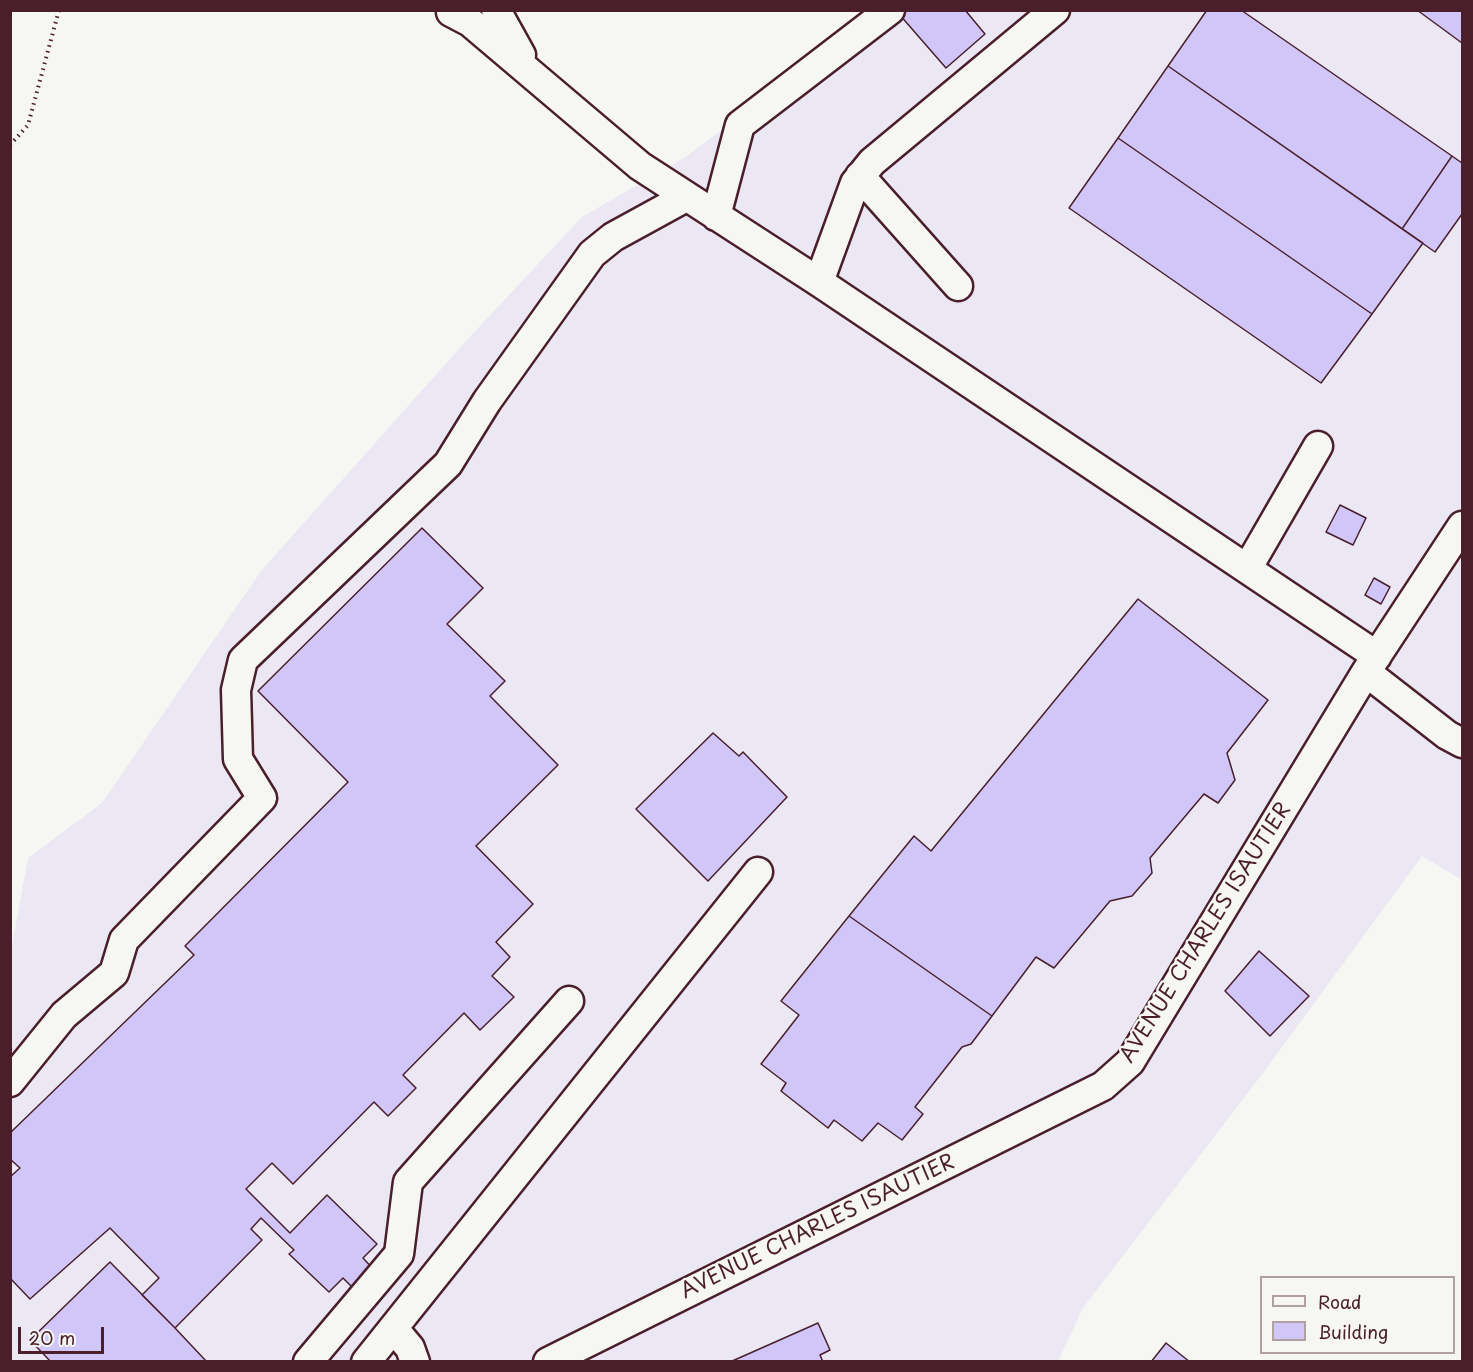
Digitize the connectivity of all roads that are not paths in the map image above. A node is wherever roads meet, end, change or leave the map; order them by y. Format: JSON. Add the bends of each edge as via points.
{"nodes":[{"id":1,"x":496,"y":10,"type":"edge"},
{"id":2,"x":890,"y":10,"type":"edge"},
{"id":3,"x":1055,"y":10,"type":"edge"},
{"id":4,"x":449,"y":11,"type":"edge"},
{"id":5,"x":537,"y":80,"type":"junction"},
{"id":6,"x":860,"y":176,"type":"junction"},
{"id":7,"x":686,"y":197,"type":"junction"},
{"id":8,"x":716,"y":216,"type":"junction"},
{"id":9,"x":819,"y":282,"type":"junction"},
{"id":10,"x":958,"y":286,"type":"dead end"},
{"id":11,"x":1318,"y":446,"type":"dead end"},
{"id":12,"x":1462,"y":526,"type":"edge"},
{"id":13,"x":1247,"y":569,"type":"junction"},
{"id":14,"x":1371,"y":664,"type":"junction"},
{"id":15,"x":1462,"y":743,"type":"edge"},
{"id":16,"x":758,"y":872,"type":"dead end"},
{"id":17,"x":569,"y":1001,"type":"dead end"},
{"id":18,"x":10,"y":1082,"type":"edge"},
{"id":19,"x":394,"y":1329,"type":"junction"},
{"id":20,"x":308,"y":1362,"type":"edge"},
{"id":21,"x":366,"y":1362,"type":"edge"},
{"id":22,"x":415,"y":1362,"type":"edge"},
{"id":23,"x":548,"y":1362,"type":"edge"}],
"edges":[{"from":1,"to":5,"type":"street"},
{"from":2,"to":8,"type":"street","via":[[740,125]]},
{"from":3,"to":6,"type":"street"},
{"from":4,"to":5,"type":"street","via":[[470,21]]},
{"from":5,"to":7,"type":"street","via":[[640,166]]},
{"from":6,"to":9,"type":"street"},
{"from":6,"to":10,"type":"street"},
{"from":7,"to":8,"type":"street"},
{"from":7,"to":18,"type":"street","via":[[613,237],[592,254],[487,401],[448,464],[243,660],[236,690],[238,759],[262,798],[124,940],[114,973],[64,1016]]},
{"from":8,"to":9,"type":"street"},
{"from":9,"to":13,"type":"street"},
{"from":11,"to":13,"type":"street"},
{"from":12,"to":14,"type":"street","name":"AVENUE CHARLES ISAUTIER"},
{"from":13,"to":14,"type":"street"},
{"from":14,"to":15,"type":"street","via":[[1447,735]]},
{"from":14,"to":23,"type":"street","name":"AVENUE CHARLES ISAUTIER","via":[[1130,1062],[1103,1086]]},
{"from":16,"to":19,"type":"street"},
{"from":17,"to":20,"type":"street","via":[[408,1182],[399,1254]]},
{"from":19,"to":21,"type":"street"},
{"from":19,"to":22,"type":"street","via":[[410,1348]]}]}
